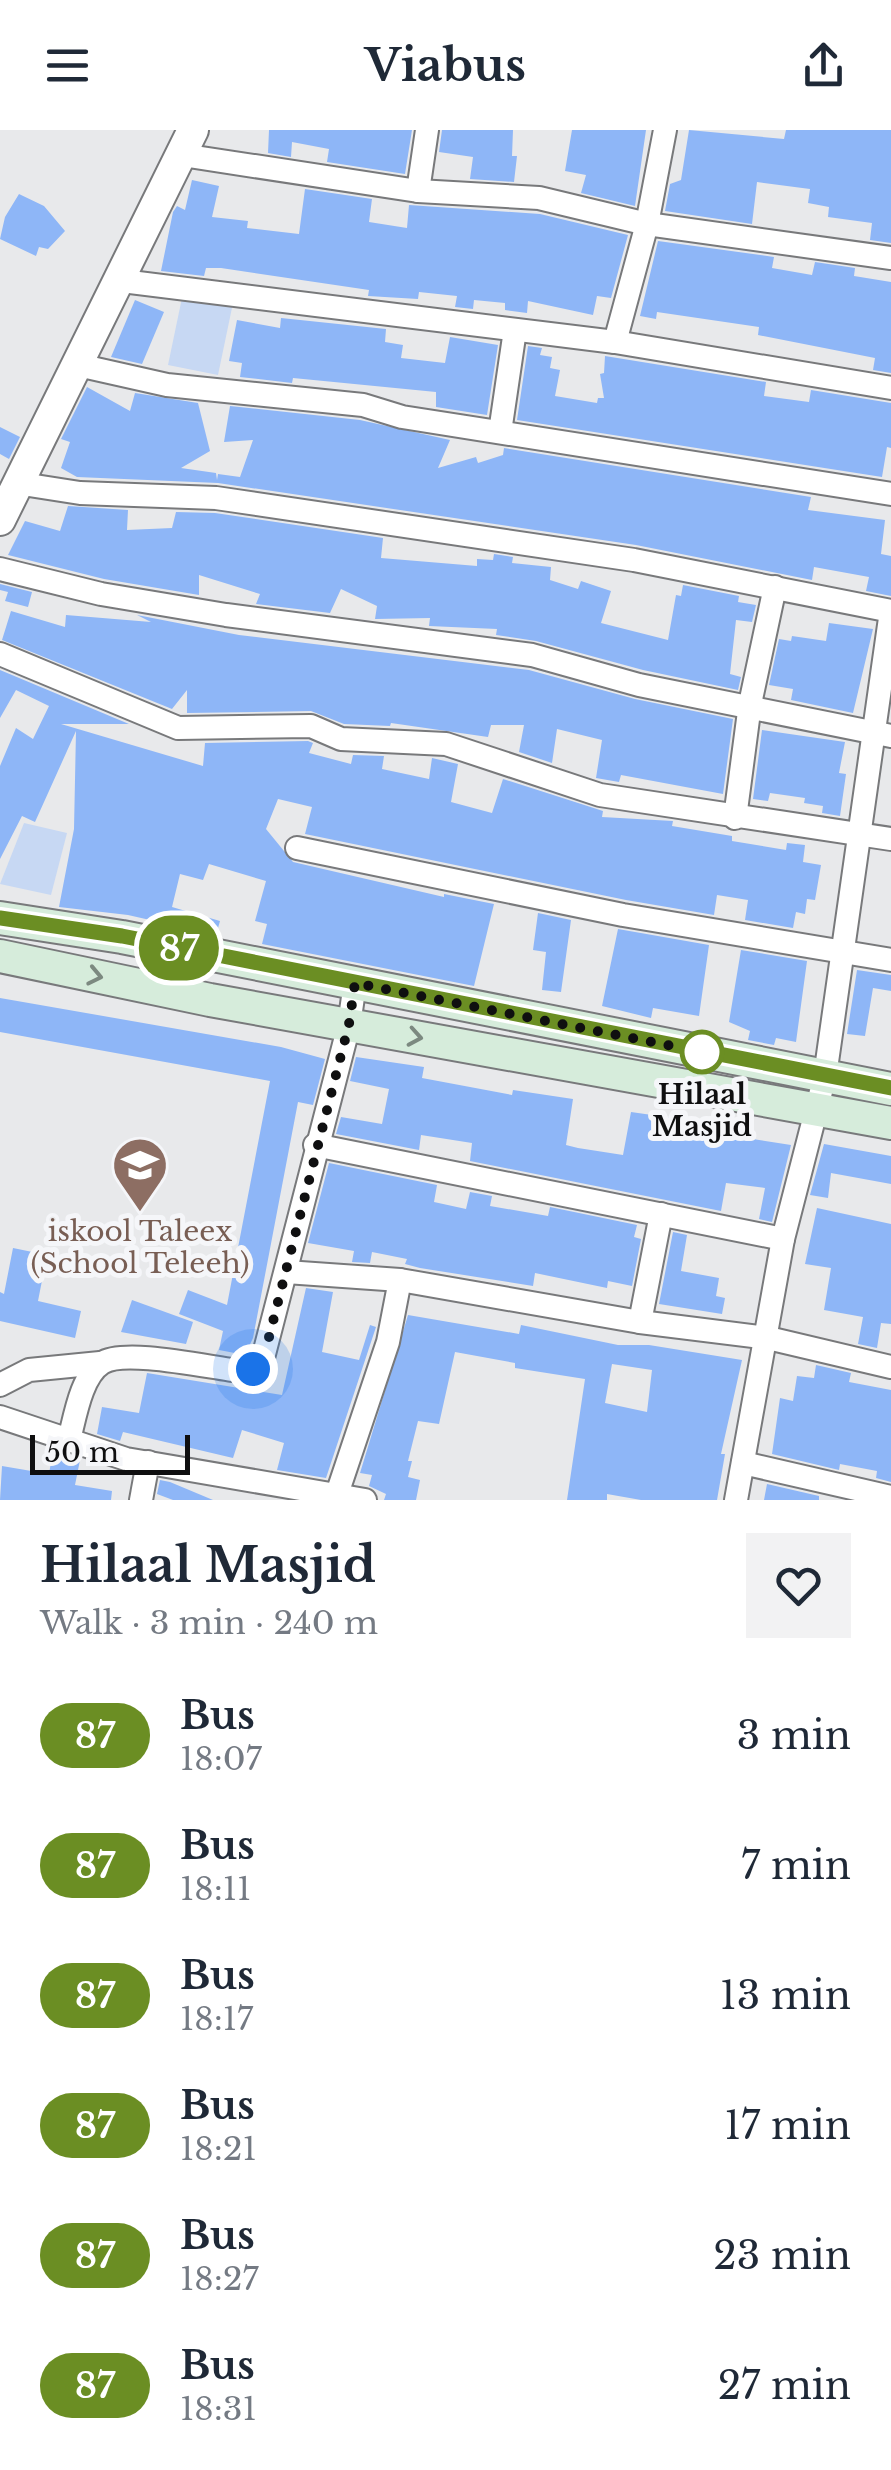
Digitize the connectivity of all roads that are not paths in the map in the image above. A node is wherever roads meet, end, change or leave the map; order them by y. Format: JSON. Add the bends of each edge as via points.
{"nodes":[{"id":1,"x":427,"y":130,"type":"edge"},
{"id":2,"x":665,"y":130,"type":"edge"},
{"id":3,"x":188,"y":142,"type":"edge"},
{"id":4,"x":418,"y":191,"type":"junction"},
{"id":5,"x":648,"y":224,"type":"junction"},
{"id":6,"x":891,"y":258,"type":"edge"},
{"id":7,"x":122,"y":281,"type":"junction"},
{"id":8,"x":515,"y":330,"type":"junction"},
{"id":9,"x":615,"y":342,"type":"junction"},
{"id":10,"x":78,"y":365,"type":"junction"},
{"id":11,"x":891,"y":388,"type":"edge"},
{"id":12,"x":500,"y":432,"type":"junction"},
{"id":13,"x":16,"y":483,"type":"junction"},
{"id":14,"x":891,"y":494,"type":"edge"},
{"id":15,"x":0,"y":520,"type":"edge"},
{"id":16,"x":0,"y":568,"type":"edge"},
{"id":17,"x":775,"y":587,"type":"junction"},
{"id":18,"x":0,"y":654,"type":"edge"},
{"id":19,"x":750,"y":704,"type":"junction"},
{"id":20,"x":882,"y":735,"type":"edge"},
{"id":21,"x":735,"y":818,"type":"junction"},
{"id":22,"x":862,"y":834,"type":"junction"},
{"id":23,"x":891,"y":838,"type":"edge"},
{"id":24,"x":297,"y":848,"type":"dead end"},
{"id":25,"x":0,"y":918,"type":"edge"},
{"id":26,"x":840,"y":952,"type":"junction"},
{"id":27,"x":0,"y":956,"type":"edge"},
{"id":28,"x":891,"y":960,"type":"edge"},
{"id":29,"x":355,"y":983,"type":"junction"},
{"id":30,"x":349,"y":1024,"type":"junction"},
{"id":31,"x":824,"y":1076,"type":"junction"},
{"id":32,"x":891,"y":1088,"type":"edge"},
{"id":33,"x":813,"y":1110,"type":"junction"},
{"id":34,"x":891,"y":1123,"type":"edge"},
{"id":35,"x":315,"y":1146,"type":"junction"},
{"id":36,"x":661,"y":1214,"type":"junction"},
{"id":37,"x":783,"y":1238,"type":"junction"},
{"id":38,"x":286,"y":1272,"type":"junction"},
{"id":39,"x":400,"y":1280,"type":"junction"},
{"id":40,"x":640,"y":1322,"type":"junction"},
{"id":41,"x":768,"y":1338,"type":"junction"},
{"id":42,"x":100,"y":1363,"type":"junction"},
{"id":43,"x":891,"y":1367,"type":"edge"},
{"id":44,"x":0,"y":1385,"type":"edge"},
{"id":45,"x":0,"y":1417,"type":"edge"},
{"id":46,"x":69,"y":1440,"type":"junction"},
{"id":47,"x":148,"y":1462,"type":"junction"},
{"id":48,"x":743,"y":1463,"type":"junction"},
{"id":49,"x":337,"y":1494,"type":"junction"},
{"id":50,"x":864,"y":1495,"type":"edge"},
{"id":51,"x":891,"y":1497,"type":"edge"},
{"id":52,"x":141,"y":1500,"type":"edge"},
{"id":53,"x":365,"y":1500,"type":"edge"},
{"id":54,"x":736,"y":1500,"type":"edge"}],
"edges":[{"from":1,"to":4,"type":"street"},
{"from":2,"to":5,"type":"street"},
{"from":3,"to":4,"type":"street"},
{"from":3,"to":7,"type":"street"},
{"from":4,"to":5,"type":"street","via":[[539,198]]},
{"from":5,"to":6,"type":"street"},
{"from":5,"to":9,"type":"street"},
{"from":7,"to":8,"type":"street"},
{"from":7,"to":10,"type":"street"},
{"from":8,"to":9,"type":"street"},
{"from":8,"to":12,"type":"street"},
{"from":9,"to":11,"type":"street"},
{"from":10,"to":12,"type":"street"},
{"from":10,"to":13,"type":"street"},
{"from":12,"to":14,"type":"street"},
{"from":13,"to":15,"type":"street"},
{"from":13,"to":17,"type":"street","via":[[80,493],[216,498]]},
{"from":16,"to":19,"type":"street","via":[[226,615],[532,655],[639,685]]},
{"from":17,"to":19,"type":"street"},
{"from":17,"to":20,"type":"street","via":[[891,610]]},
{"from":18,"to":21,"type":"street","via":[[178,728],[311,726],[342,739],[446,744],[600,795]]},
{"from":19,"to":20,"type":"street"},
{"from":19,"to":21,"type":"street"},
{"from":20,"to":22,"type":"street"},
{"from":21,"to":22,"type":"street"},
{"from":22,"to":23,"type":"street"},
{"from":22,"to":26,"type":"street"},
{"from":24,"to":26,"type":"street"},
{"from":25,"to":29,"type":"main road"},
{"from":26,"to":28,"type":"street"},
{"from":26,"to":31,"type":"street"},
{"from":27,"to":30,"type":"main road","one_way":true},
{"from":29,"to":30,"type":"street"},
{"from":29,"to":31,"type":"main road"},
{"from":30,"to":33,"type":"main road","one_way":true},
{"from":30,"to":35,"type":"street"},
{"from":31,"to":32,"type":"main road"},
{"from":31,"to":33,"type":"street"},
{"from":33,"to":34,"type":"main road"},
{"from":33,"to":37,"type":"street"},
{"from":35,"to":36,"type":"street"},
{"from":35,"to":38,"type":"street"},
{"from":36,"to":37,"type":"street"},
{"from":36,"to":40,"type":"street"},
{"from":37,"to":41,"type":"street"},
{"from":38,"to":39,"type":"street"},
{"from":38,"to":42,"type":"street","via":[[268,1341],[253,1369],[120,1356]]},
{"from":39,"to":40,"type":"street"},
{"from":39,"to":49,"type":"street","via":[[388,1342]]},
{"from":40,"to":41,"type":"street"},
{"from":41,"to":43,"type":"street"},
{"from":41,"to":48,"type":"street"},
{"from":42,"to":44,"type":"street","via":[[29,1370]]},
{"from":42,"to":46,"type":"street","via":[[84,1388]]},
{"from":45,"to":46,"type":"street"},
{"from":46,"to":47,"type":"street"},
{"from":47,"to":49,"type":"street"},
{"from":47,"to":52,"type":"street"},
{"from":48,"to":50,"type":"street"},
{"from":48,"to":54,"type":"street"},
{"from":49,"to":53,"type":"street"},
{"from":50,"to":51,"type":"street"}]}
